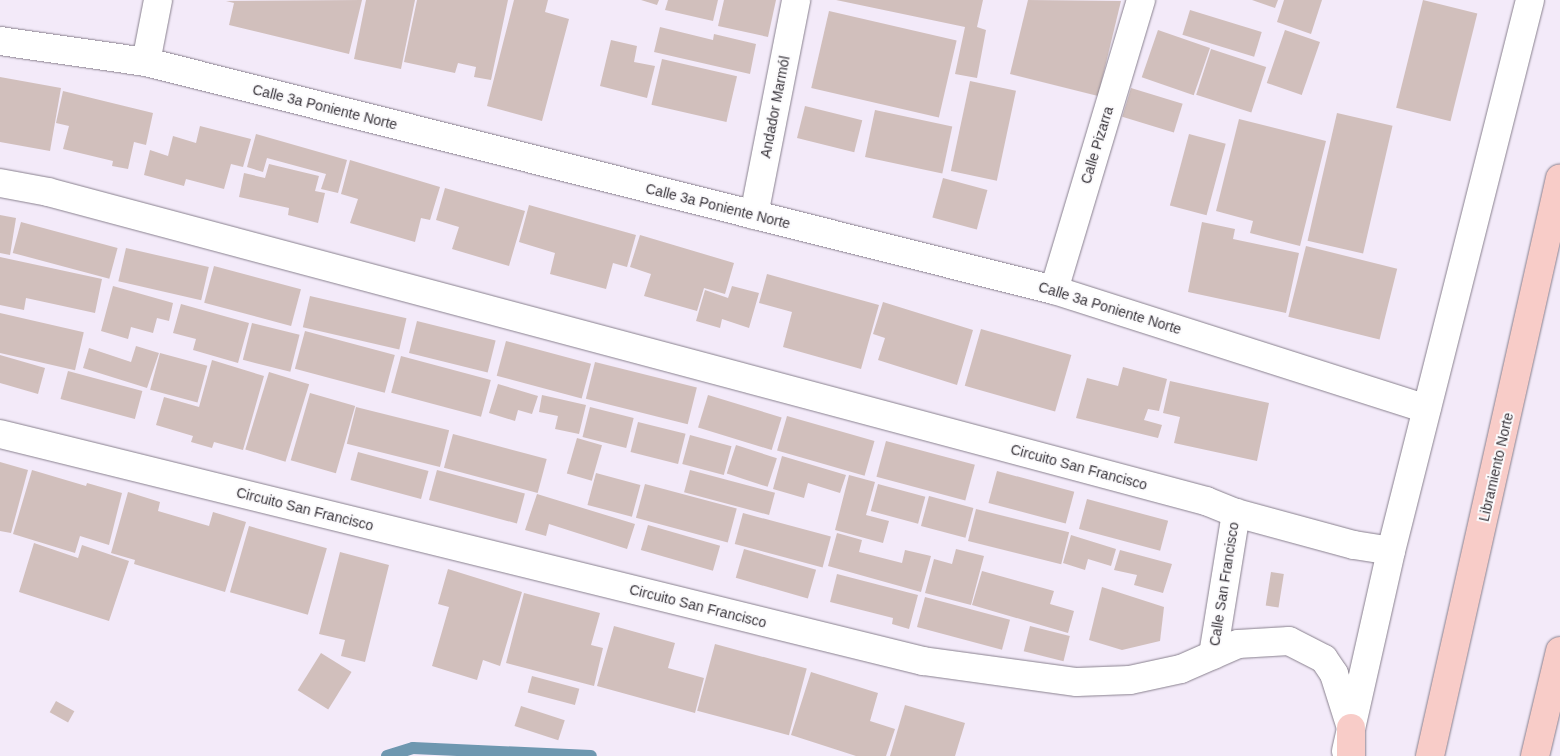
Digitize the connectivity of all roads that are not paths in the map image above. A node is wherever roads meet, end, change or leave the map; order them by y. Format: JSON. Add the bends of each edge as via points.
{"nodes":[{"id":1,"x":158,"y":0,"type":"edge"},
{"id":2,"x":796,"y":0,"type":"edge"},
{"id":3,"x":1140,"y":0,"type":"edge"},
{"id":4,"x":1530,"y":0,"type":"edge"},
{"id":5,"x":0,"y":41,"type":"edge"},
{"id":6,"x":146,"y":62,"type":"junction"},
{"id":7,"x":1560,"y":178,"type":"edge"},
{"id":8,"x":0,"y":183,"type":"edge"},
{"id":9,"x":754,"y":215,"type":"junction"},
{"id":10,"x":1054,"y":290,"type":"junction"},
{"id":11,"x":1426,"y":409,"type":"junction"},
{"id":12,"x":0,"y":434,"type":"edge"},
{"id":13,"x":1236,"y":513,"type":"junction"},
{"id":14,"x":1391,"y":551,"type":"junction"},
{"id":15,"x":1560,"y":651,"type":"edge"},
{"id":16,"x":1213,"y":655,"type":"junction"},
{"id":17,"x":1438,"y":727,"type":"junction"},
{"id":18,"x":1351,"y":728,"type":"junction"},
{"id":19,"x":1538,"y":750,"type":"edge"},
{"id":20,"x":1344,"y":756,"type":"edge"},
{"id":21,"x":1351,"y":756,"type":"edge"},
{"id":22,"x":1421,"y":756,"type":"edge"},
{"id":23,"x":1430,"y":756,"type":"edge"}],
"edges":[{"from":1,"to":6,"type":"street"},
{"from":2,"to":9,"type":"street","name":"Andador Marmól"},
{"from":3,"to":10,"type":"street","name":"Calle Pizarra"},
{"from":4,"to":11,"type":"street"},
{"from":5,"to":6,"type":"street","name":"Calle 3a Poniente Norte"},
{"from":6,"to":9,"type":"street","name":"Calle 3a Poniente Norte"},
{"from":7,"to":17,"type":"highway","name":"Libramiento Norte"},
{"from":8,"to":13,"type":"street","name":"Circuito San Francisco","via":[[48,192],[1186,496]]},
{"from":9,"to":10,"type":"street","name":"Calle 3a Poniente Norte"},
{"from":10,"to":11,"type":"street","name":"Calle 3a Poniente Norte"},
{"from":11,"to":14,"type":"street"},
{"from":12,"to":16,"type":"street","name":"Circuito San Francisco","via":[[923,661],[1077,682],[1130,680],[1181,669]]},
{"from":13,"to":14,"type":"street","name":"Circuito San Francisco","via":[[1354,545]]},
{"from":13,"to":16,"type":"street","name":"Calle San Francisco"},
{"from":14,"to":18,"type":"street"},
{"from":15,"to":19,"type":"highway"},
{"from":16,"to":18,"type":"street","name":"Circuito San Francisco","via":[[1238,644],[1289,641],[1302,647],[1324,659],[1334,674]]},
{"from":17,"to":22,"type":"highway"},
{"from":17,"to":23,"type":"highway","name":"Libramiento Norte"},
{"from":18,"to":20,"type":"street"},
{"from":18,"to":21,"type":"highway"}]}
